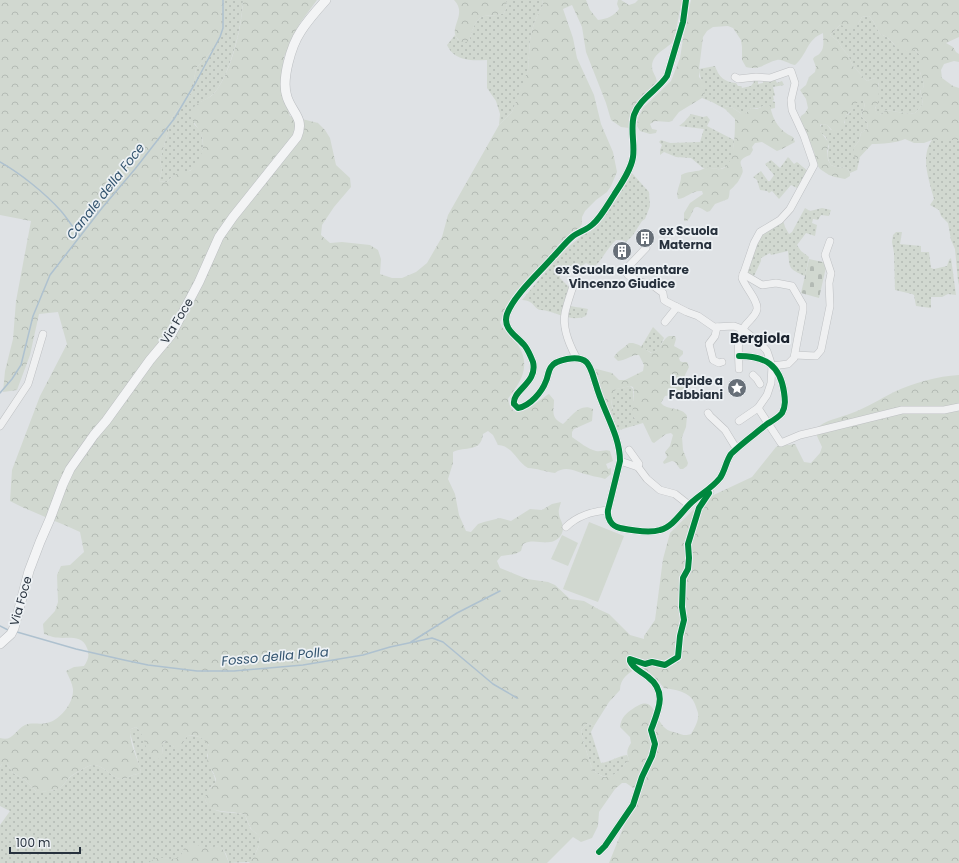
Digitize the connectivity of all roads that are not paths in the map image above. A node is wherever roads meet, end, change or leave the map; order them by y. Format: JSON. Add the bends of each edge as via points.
{"nodes":[{"id":1,"x":326,"y":0,"type":"edge"},
{"id":2,"x":686,"y":0,"type":"edge"},
{"id":3,"x":735,"y":77,"type":"dead end"},
{"id":4,"x":830,"y":241,"type":"dead end"},
{"id":5,"x":646,"y":248,"type":"dead end"},
{"id":6,"x":743,"y":274,"type":"junction"},
{"id":7,"x":574,"y":283,"type":"dead end"},
{"id":8,"x":677,"y":307,"type":"junction"},
{"id":9,"x":665,"y":322,"type":"dead end"},
{"id":10,"x":717,"y":327,"type":"junction"},
{"id":11,"x":742,"y":329,"type":"junction"},
{"id":12,"x":43,"y":334,"type":"dead end"},
{"id":13,"x":738,"y":353,"type":"junction"},
{"id":14,"x":795,"y":355,"type":"junction"},
{"id":15,"x":576,"y":357,"type":"junction"},
{"id":16,"x":722,"y":362,"type":"dead end"},
{"id":17,"x":772,"y":366,"type":"junction"},
{"id":18,"x":739,"y":369,"type":"dead end"},
{"id":19,"x":753,"y":375,"type":"dead end"},
{"id":20,"x":760,"y":384,"type":"dead end"},
{"id":21,"x":959,"y":407,"type":"edge"},
{"id":22,"x":758,"y":408,"type":"junction"},
{"id":23,"x":708,"y":413,"type":"dead end"},
{"id":24,"x":739,"y":421,"type":"dead end"},
{"id":25,"x":767,"y":424,"type":"junction"},
{"id":26,"x":0,"y":426,"type":"edge"},
{"id":27,"x":736,"y":448,"type":"junction"},
{"id":28,"x":629,"y":450,"type":"dead end"},
{"id":29,"x":620,"y":461,"type":"junction"},
{"id":30,"x":638,"y":468,"type":"junction"},
{"id":31,"x":724,"y":472,"type":"junction"},
{"id":32,"x":689,"y":505,"type":"junction"},
{"id":33,"x":608,"y":510,"type":"junction"},
{"id":34,"x":566,"y":527,"type":"dead end"},
{"id":35,"x":0,"y":644,"type":"edge"},
{"id":36,"x":599,"y":852,"type":"dead end"}],
"edges":[{"from":1,"to":35,"type":"main road","name":"Via Foce","via":[[299,33],[286,74],[287,97],[300,121],[297,137],[219,237],[171,335],[70,469],[29,571],[14,628]]},
{"from":2,"to":15,"type":"street","via":[[683,22],[667,76],[634,114],[633,156],[627,173],[594,224],[572,237],[522,292],[506,319],[507,326],[526,348],[533,366],[532,375],[515,396],[514,404],[518,408],[528,404],[544,387],[554,363]]},
{"from":3,"to":6,"type":"street","via":[[770,78],[790,71],[793,74],[792,110],[814,163],[790,209],[780,220],[760,232]]},
{"from":4,"to":14,"type":"street","via":[[825,255],[831,273],[830,306],[821,350],[816,356]]},
{"from":5,"to":8,"type":"street","via":[[626,272],[639,282],[654,286],[663,293],[664,300]]},
{"from":6,"to":11,"type":"street","via":[[743,281],[757,307],[754,315]]},
{"from":6,"to":14,"type":"street","via":[[762,285],[776,283],[792,286],[804,308]]},
{"from":7,"to":15,"type":"street","via":[[564,319],[566,336]]},
{"from":8,"to":9,"type":"street"},
{"from":8,"to":10,"type":"street"},
{"from":10,"to":11,"type":"street","via":[[734,326]]},
{"from":10,"to":16,"type":"street","via":[[715,336],[709,344],[713,360]]},
{"from":11,"to":13,"type":"street"},
{"from":11,"to":17,"type":"street","via":[[765,348]]},
{"from":12,"to":26,"type":"street","via":[[28,384]]},
{"from":13,"to":17,"type":"street"},
{"from":13,"to":18,"type":"street"},
{"from":14,"to":17,"type":"street","via":[[788,364]]},
{"from":15,"to":29,"type":"street","via":[[586,361],[590,366],[619,446]]},
{"from":17,"to":22,"type":"street","via":[[770,386]]},
{"from":17,"to":25,"type":"street","via":[[782,378],[785,402],[781,413]]},
{"from":19,"to":20,"type":"street"},
{"from":21,"to":25,"type":"street","via":[[944,410],[902,410],[800,435],[781,443]]},
{"from":22,"to":24,"type":"street"},
{"from":22,"to":25,"type":"street"},
{"from":23,"to":27,"type":"street","via":[[725,430]]},
{"from":25,"to":27,"type":"street"},
{"from":27,"to":31,"type":"street","via":[[727,459]]},
{"from":28,"to":30,"type":"street"},
{"from":29,"to":30,"type":"street"},
{"from":29,"to":33,"type":"street"},
{"from":30,"to":32,"type":"street","via":[[660,490],[675,494]]},
{"from":31,"to":32,"type":"street","via":[[713,486]]},
{"from":31,"to":36,"type":"street","via":[[724,481],[707,494],[699,508],[688,544],[682,607],[684,620],[678,657],[665,665],[652,662],[645,664],[630,659],[632,666],[652,681],[659,693],[660,705],[651,730],[655,744],[633,805]]},
{"from":32,"to":33,"type":"street","via":[[669,525],[654,532],[616,527],[610,522]]},
{"from":33,"to":34,"type":"street","via":[[596,511],[571,522]]}]}
